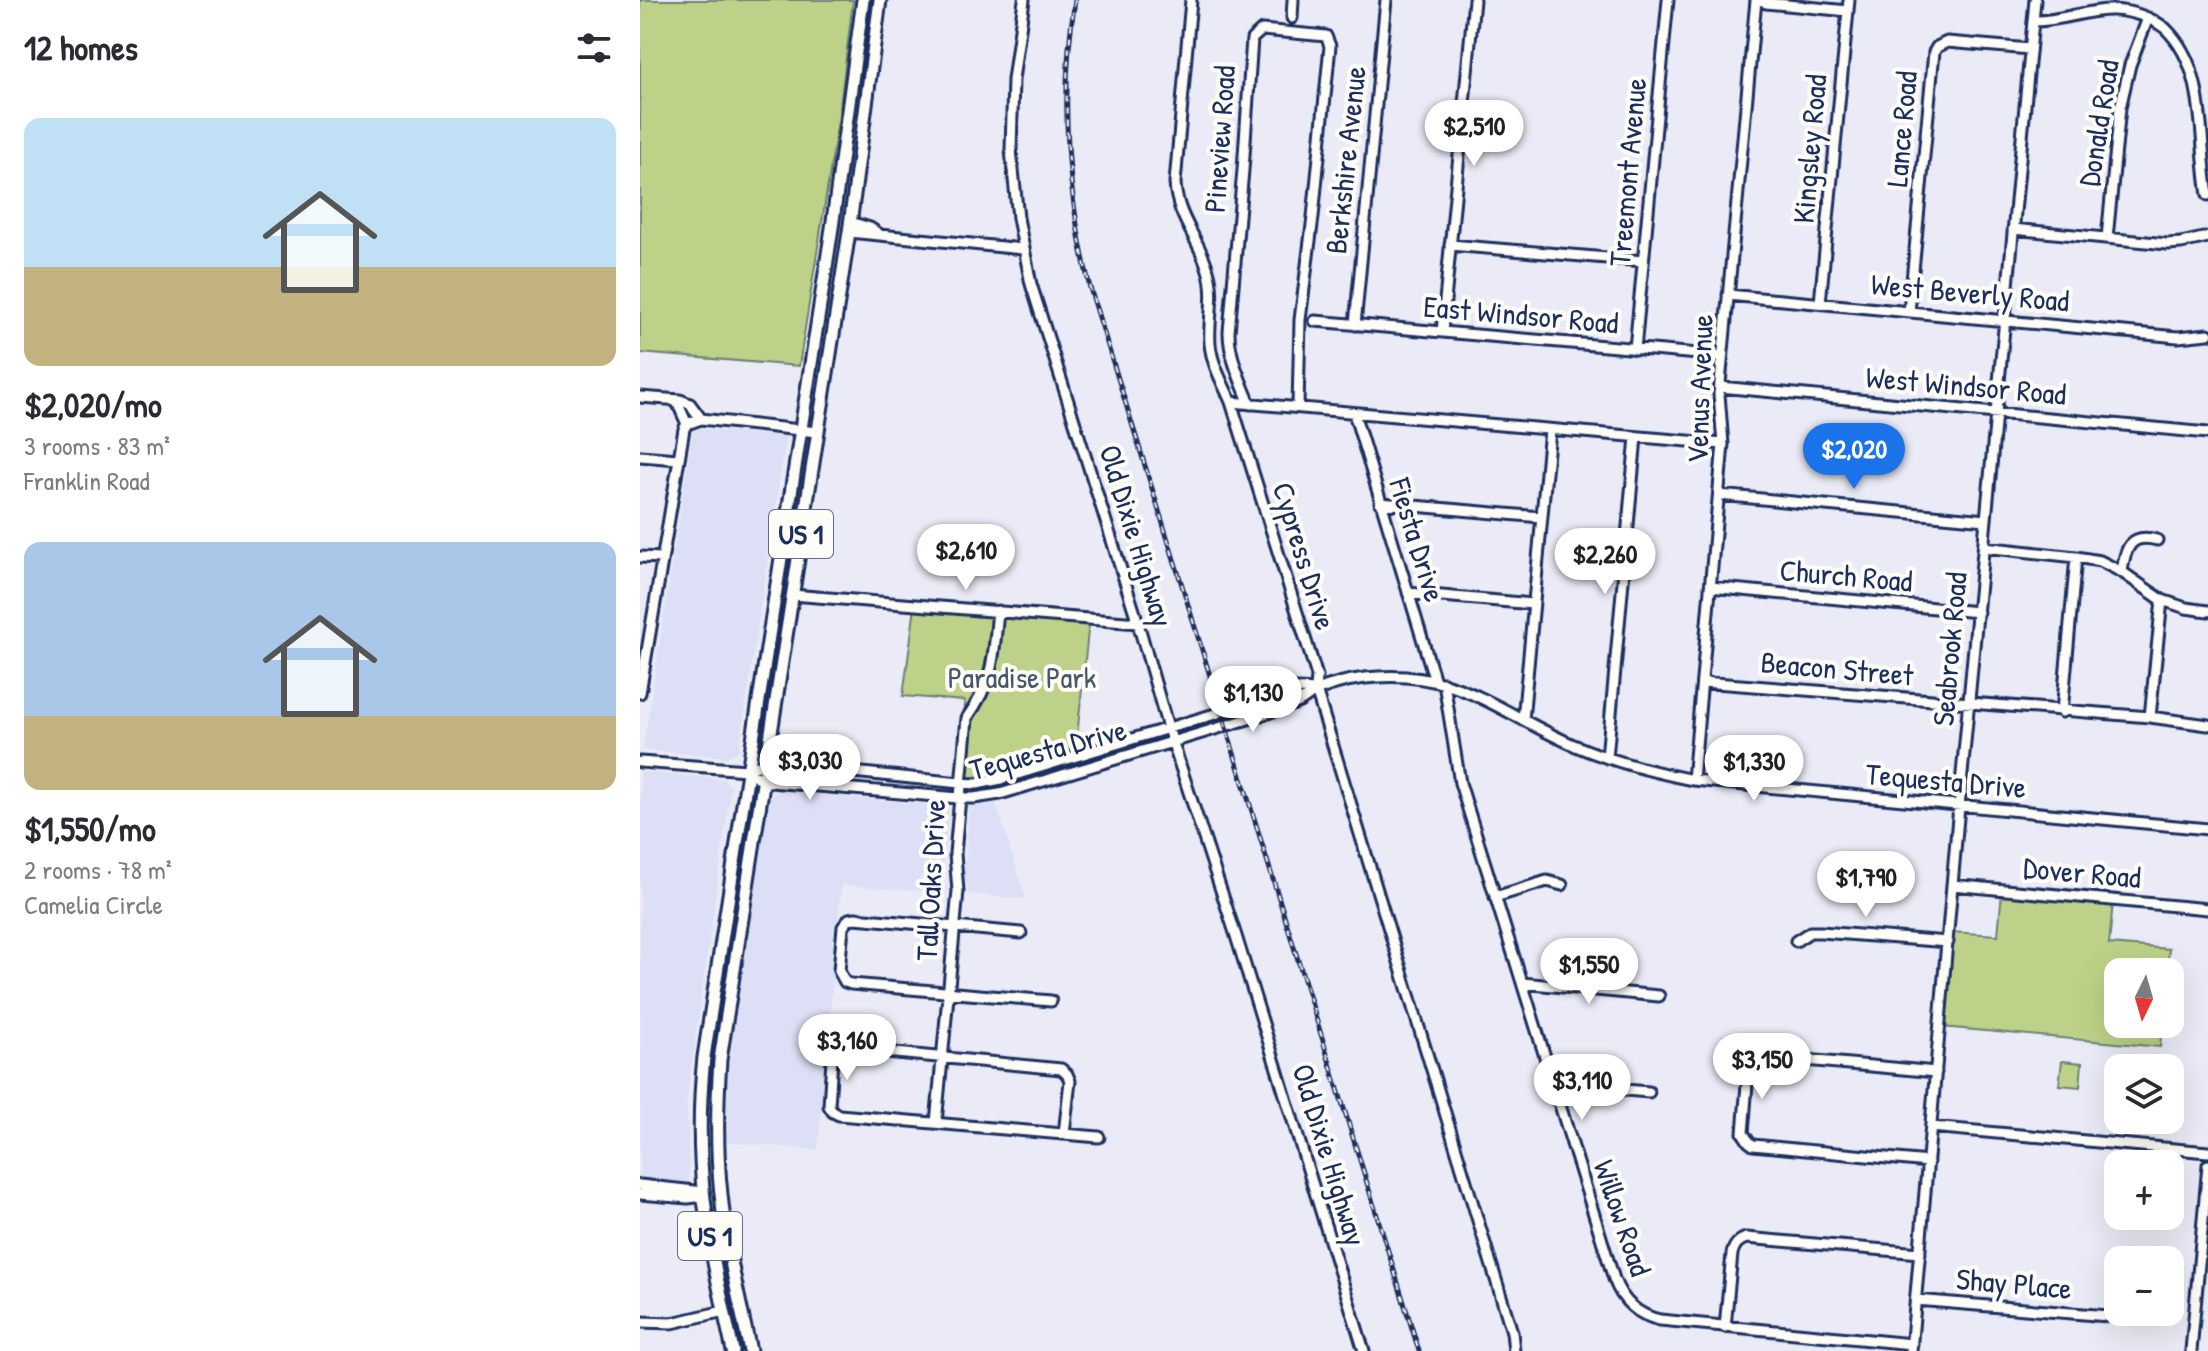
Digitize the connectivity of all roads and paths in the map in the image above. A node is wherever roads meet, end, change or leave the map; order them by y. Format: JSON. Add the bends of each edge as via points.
{"nodes":[{"id":1,"x":863,"y":0,"type":"edge"},
{"id":2,"x":880,"y":0,"type":"edge"},
{"id":3,"x":1024,"y":0,"type":"edge"},
{"id":4,"x":1191,"y":0,"type":"edge"},
{"id":5,"x":1293,"y":0,"type":"edge"},
{"id":6,"x":1386,"y":0,"type":"edge"},
{"id":7,"x":1474,"y":0,"type":"edge"},
{"id":8,"x":1668,"y":0,"type":"edge"},
{"id":9,"x":1759,"y":0,"type":"edge"},
{"id":10,"x":2035,"y":0,"type":"edge"},
{"id":11,"x":1848,"y":5,"type":"edge"},
{"id":12,"x":1292,"y":18,"type":"dead end"},
{"id":13,"x":2148,"y":18,"type":"junction"},
{"id":14,"x":2033,"y":21,"type":"junction"},
{"id":15,"x":2030,"y":49,"type":"junction"},
{"id":16,"x":2208,"y":195,"type":"edge"},
{"id":17,"x":836,"y":200,"type":"junction"},
{"id":18,"x":850,"y":227,"type":"junction"},
{"id":19,"x":832,"y":228,"type":"junction"},
{"id":20,"x":2013,"y":229,"type":"junction"},
{"id":21,"x":2208,"y":237,"type":"edge"},
{"id":22,"x":2107,"y":238,"type":"junction"},
{"id":23,"x":1450,"y":245,"type":"junction"},
{"id":24,"x":1023,"y":249,"type":"junction"},
{"id":25,"x":844,"y":261,"type":"junction"},
{"id":26,"x":1643,"y":261,"type":"junction"},
{"id":27,"x":1728,"y":295,"type":"junction"},
{"id":28,"x":1820,"y":303,"type":"junction"},
{"id":29,"x":1909,"y":312,"type":"junction"},
{"id":30,"x":1315,"y":321,"type":"dead end"},
{"id":31,"x":2005,"y":321,"type":"junction"},
{"id":32,"x":1355,"y":325,"type":"junction"},
{"id":33,"x":1442,"y":332,"type":"junction"},
{"id":34,"x":2208,"y":334,"type":"edge"},
{"id":35,"x":1635,"y":349,"type":"junction"},
{"id":36,"x":1722,"y":356,"type":"junction"},
{"id":37,"x":1720,"y":387,"type":"junction"},
{"id":38,"x":640,"y":397,"type":"edge"},
{"id":39,"x":672,"y":400,"type":"junction"},
{"id":40,"x":1250,"y":404,"type":"junction"},
{"id":41,"x":1231,"y":405,"type":"junction"},
{"id":42,"x":1298,"y":407,"type":"junction"},
{"id":43,"x":1354,"y":413,"type":"junction"},
{"id":44,"x":1996,"y":413,"type":"junction"},
{"id":45,"x":701,"y":419,"type":"junction"},
{"id":46,"x":687,"y":424,"type":"junction"},
{"id":47,"x":800,"y":430,"type":"junction"},
{"id":48,"x":1550,"y":430,"type":"junction"},
{"id":49,"x":817,"y":432,"type":"junction"},
{"id":50,"x":2208,"y":433,"type":"edge"},
{"id":51,"x":1636,"y":437,"type":"junction"},
{"id":52,"x":1723,"y":444,"type":"junction"},
{"id":53,"x":640,"y":456,"type":"edge"},
{"id":54,"x":678,"y":459,"type":"junction"},
{"id":55,"x":1719,"y":495,"type":"junction"},
{"id":56,"x":1380,"y":503,"type":"junction"},
{"id":57,"x":1541,"y":517,"type":"junction"},
{"id":58,"x":1986,"y":520,"type":"junction"},
{"id":59,"x":2157,"y":540,"type":"dead end"},
{"id":60,"x":1984,"y":547,"type":"junction"},
{"id":61,"x":640,"y":557,"type":"edge"},
{"id":62,"x":2076,"y":557,"type":"junction"},
{"id":63,"x":662,"y":558,"type":"junction"},
{"id":64,"x":2122,"y":572,"type":"junction"},
{"id":65,"x":1710,"y":587,"type":"junction"},
{"id":66,"x":1408,"y":593,"type":"junction"},
{"id":67,"x":792,"y":595,"type":"junction"},
{"id":68,"x":2162,"y":600,"type":"junction"},
{"id":69,"x":1533,"y":604,"type":"junction"},
{"id":70,"x":998,"y":611,"type":"junction"},
{"id":71,"x":2208,"y":611,"type":"edge"},
{"id":72,"x":1978,"y":612,"type":"junction"},
{"id":73,"x":1138,"y":623,"type":"junction"},
{"id":74,"x":643,"y":660,"type":"edge"},
{"id":75,"x":1440,"y":682,"type":"junction"},
{"id":76,"x":1702,"y":682,"type":"junction"},
{"id":77,"x":1316,"y":690,"type":"junction"},
{"id":78,"x":640,"y":693,"type":"edge"},
{"id":79,"x":1970,"y":704,"type":"junction"},
{"id":80,"x":2062,"y":712,"type":"junction"},
{"id":81,"x":2150,"y":717,"type":"junction"},
{"id":82,"x":1523,"y":720,"type":"junction"},
{"id":83,"x":2208,"y":725,"type":"edge"},
{"id":84,"x":1168,"y":728,"type":"junction"},
{"id":85,"x":1172,"y":741,"type":"junction"},
{"id":86,"x":1607,"y":758,"type":"junction"},
{"id":87,"x":640,"y":762,"type":"edge"},
{"id":88,"x":765,"y":763,"type":"junction"},
{"id":89,"x":747,"y":770,"type":"junction"},
{"id":90,"x":1693,"y":780,"type":"junction"},
{"id":91,"x":763,"y":781,"type":"junction"},
{"id":92,"x":960,"y":783,"type":"junction"},
{"id":93,"x":959,"y":798,"type":"junction"},
{"id":94,"x":1959,"y":806,"type":"junction"},
{"id":95,"x":2208,"y":829,"type":"edge"},
{"id":96,"x":1562,"y":885,"type":"dead end"},
{"id":97,"x":1952,"y":885,"type":"junction"},
{"id":98,"x":1495,"y":897,"type":"junction"},
{"id":99,"x":2208,"y":909,"type":"edge"},
{"id":100,"x":953,"y":928,"type":"junction"},
{"id":101,"x":1021,"y":933,"type":"dead end"},
{"id":102,"x":1796,"y":941,"type":"dead end"},
{"id":103,"x":1948,"y":942,"type":"junction"},
{"id":104,"x":1522,"y":983,"type":"junction"},
{"id":105,"x":948,"y":992,"type":"junction"},
{"id":106,"x":1659,"y":996,"type":"dead end"},
{"id":107,"x":1051,"y":1001,"type":"dead end"},
{"id":108,"x":707,"y":1031,"type":"junction"},
{"id":109,"x":943,"y":1057,"type":"junction"},
{"id":110,"x":720,"y":1060,"type":"junction"},
{"id":111,"x":1936,"y":1072,"type":"junction"},
{"id":112,"x":1553,"y":1084,"type":"junction"},
{"id":113,"x":1649,"y":1092,"type":"dead end"},
{"id":114,"x":936,"y":1123,"type":"junction"},
{"id":115,"x":1931,"y":1127,"type":"junction"},
{"id":116,"x":1064,"y":1134,"type":"junction"},
{"id":117,"x":1099,"y":1137,"type":"dead end"},
{"id":118,"x":2208,"y":1152,"type":"edge"},
{"id":119,"x":701,"y":1160,"type":"junction"},
{"id":120,"x":1928,"y":1162,"type":"junction"},
{"id":121,"x":2208,"y":1165,"type":"edge"},
{"id":122,"x":719,"y":1177,"type":"junction"},
{"id":123,"x":640,"y":1185,"type":"edge"},
{"id":124,"x":640,"y":1194,"type":"edge"},
{"id":125,"x":704,"y":1196,"type":"junction"},
{"id":126,"x":723,"y":1216,"type":"junction"},
{"id":127,"x":1920,"y":1253,"type":"junction"},
{"id":128,"x":1916,"y":1300,"type":"junction"},
{"id":129,"x":724,"y":1311,"type":"junction"},
{"id":130,"x":2104,"y":1316,"type":"edge"},
{"id":131,"x":640,"y":1322,"type":"edge"},
{"id":132,"x":1725,"y":1327,"type":"junction"},
{"id":133,"x":1912,"y":1348,"type":"edge"},
{"id":134,"x":733,"y":1351,"type":"edge"},
{"id":135,"x":750,"y":1351,"type":"edge"},
{"id":136,"x":1364,"y":1351,"type":"edge"},
{"id":137,"x":1514,"y":1351,"type":"edge"},
{"id":138,"x":2191,"y":1351,"type":"edge"}],
"edges":[{"from":1,"to":17,"type":"main road","number":"US 1"},
{"from":2,"to":18,"type":"main road","number":"US 1"},
{"from":3,"to":24,"type":"street","name":"Old Dixie Highway","via":[[1011,117]]},
{"from":4,"to":41,"type":"street","name":"Cypress Drive","via":[[1176,195],[1207,266],[1213,293],[1210,345]]},
{"from":5,"to":12,"type":"street"},
{"from":6,"to":32,"type":"street","name":"Berkshire Avenue"},
{"from":7,"to":23,"type":"street"},
{"from":8,"to":26,"type":"street","name":"Treemont Avenue"},
{"from":9,"to":11,"type":"street"},
{"from":9,"to":27,"type":"street","name":"Venus Avenue"},
{"from":10,"to":14,"type":"street","name":"Seabrook Road"},
{"from":11,"to":28,"type":"street","name":"Kingsley Road"},
{"from":13,"to":14,"type":"street","via":[[2112,10]]},
{"from":13,"to":16,"type":"street","via":[[2177,38],[2199,71],[2205,96]]},
{"from":13,"to":22,"type":"street","name":"Donald Road","via":[[2120,108]]},
{"from":14,"to":15,"type":"street","name":"Seabrook Road"},
{"from":15,"to":20,"type":"street","name":"Seabrook Road"},
{"from":15,"to":29,"type":"street","name":"Lance Road","via":[[1947,42],[1934,52]]},
{"from":17,"to":18,"type":"main road","via":[[841,219]]},
{"from":17,"to":19,"type":"main road","number":"US 1"},
{"from":18,"to":24,"type":"street"},
{"from":18,"to":25,"type":"main road","number":"US 1"},
{"from":19,"to":25,"type":"main road"},
{"from":19,"to":47,"type":"main road","number":"US 1"},
{"from":20,"to":22,"type":"street"},
{"from":20,"to":31,"type":"street","name":"Seabrook Road"},
{"from":21,"to":22,"type":"street","via":[[2167,244]]},
{"from":23,"to":26,"type":"street"},
{"from":23,"to":33,"type":"street"},
{"from":24,"to":73,"type":"street","name":"Old Dixie Highway"},
{"from":25,"to":49,"type":"main road","number":"US 1"},
{"from":26,"to":35,"type":"street","name":"Treemont Avenue"},
{"from":27,"to":28,"type":"street","name":"West Beverly Road"},
{"from":27,"to":36,"type":"street","name":"Venus Avenue"},
{"from":28,"to":29,"type":"street","name":"West Beverly Road"},
{"from":29,"to":31,"type":"street","name":"West Beverly Road"},
{"from":30,"to":32,"type":"street","name":"East Windsor Road"},
{"from":31,"to":34,"type":"street","name":"West Beverly Road","via":[[2178,337]]},
{"from":31,"to":44,"type":"street","name":"Seabrook Road"},
{"from":32,"to":33,"type":"street","name":"East Windsor Road"},
{"from":33,"to":35,"type":"street","name":"East Windsor Road"},
{"from":35,"to":36,"type":"street","name":"East Windsor Road"},
{"from":36,"to":37,"type":"street","name":"Venus Avenue"},
{"from":37,"to":44,"type":"street","name":"West Windsor Road"},
{"from":37,"to":52,"type":"street","name":"Venus Avenue"},
{"from":38,"to":39,"type":"street"},
{"from":39,"to":45,"type":"street","via":[[690,404]]},
{"from":39,"to":46,"type":"street"},
{"from":40,"to":41,"type":"street"},
{"from":40,"to":42,"type":"street"},
{"from":40,"to":42,"type":"street","name":"Pineview Road","via":[[1229,332],[1252,39],[1262,30],[1326,36],[1330,46],[1300,320]]},
{"from":41,"to":77,"type":"street","name":"Cypress Drive","via":[[1317,676]]},
{"from":42,"to":43,"type":"street"},
{"from":43,"to":48,"type":"street"},
{"from":43,"to":56,"type":"street","name":"Fiesta Drive"},
{"from":44,"to":50,"type":"street","name":"West Windsor Road"},
{"from":44,"to":58,"type":"street","name":"Seabrook Road"},
{"from":45,"to":46,"type":"street"},
{"from":45,"to":47,"type":"street"},
{"from":46,"to":54,"type":"street"},
{"from":47,"to":49,"type":"street"},
{"from":47,"to":89,"type":"main road","number":"US 1"},
{"from":48,"to":51,"type":"street"},
{"from":48,"to":57,"type":"street"},
{"from":49,"to":67,"type":"main road","number":"US 1"},
{"from":51,"to":52,"type":"street"},
{"from":51,"to":86,"type":"street"},
{"from":52,"to":55,"type":"street","name":"Venus Avenue"},
{"from":53,"to":54,"type":"street"},
{"from":54,"to":63,"type":"street"},
{"from":55,"to":58,"type":"street"},
{"from":55,"to":65,"type":"street","name":"Venus Avenue"},
{"from":56,"to":57,"type":"street"},
{"from":56,"to":66,"type":"street","name":"Fiesta Drive"},
{"from":57,"to":69,"type":"street"},
{"from":58,"to":60,"type":"street","name":"Seabrook Road"},
{"from":59,"to":64,"type":"street","via":[[2135,540]]},
{"from":60,"to":62,"type":"street"},
{"from":60,"to":72,"type":"street","name":"Seabrook Road"},
{"from":61,"to":63,"type":"street"},
{"from":62,"to":64,"type":"street"},
{"from":62,"to":80,"type":"street"},
{"from":63,"to":74,"type":"street"},
{"from":64,"to":68,"type":"street"},
{"from":65,"to":72,"type":"street","name":"Church Road"},
{"from":65,"to":76,"type":"street","name":"Venus Avenue"},
{"from":66,"to":69,"type":"street"},
{"from":66,"to":75,"type":"street","name":"Fiesta Drive"},
{"from":67,"to":70,"type":"street"},
{"from":67,"to":88,"type":"main road","number":"US 1"},
{"from":68,"to":71,"type":"street"},
{"from":68,"to":81,"type":"street"},
{"from":69,"to":82,"type":"street"},
{"from":70,"to":73,"type":"street"},
{"from":70,"to":92,"type":"street","name":"Tall Oaks Drive","via":[[992,670],[967,718]]},
{"from":72,"to":79,"type":"street","name":"Seabrook Road"},
{"from":73,"to":84,"type":"street","name":"Old Dixie Highway"},
{"from":74,"to":78,"type":"street"},
{"from":75,"to":77,"type":"street","name":"Tequesta Drive","via":[[1384,676]]},
{"from":75,"to":82,"type":"street","name":"Tequesta Drive","via":[[1477,694]]},
{"from":75,"to":98,"type":"street","name":"Willow Road","via":[[1460,783]]},
{"from":76,"to":79,"type":"street","name":"Beacon Street"},
{"from":76,"to":90,"type":"street","name":"Venus Avenue"},
{"from":77,"to":84,"type":"street","name":"Tequesta Drive","via":[[1297,689]]},
{"from":77,"to":85,"type":"street","name":"Tequesta Drive","via":[[1299,703]]},
{"from":77,"to":137,"type":"street","name":"Cypress Drive"},
{"from":79,"to":80,"type":"street","name":"Beacon Street"},
{"from":79,"to":94,"type":"street","name":"Seabrook Road"},
{"from":80,"to":81,"type":"street","name":"Beacon Street"},
{"from":81,"to":83,"type":"street","name":"Beacon Street"},
{"from":82,"to":86,"type":"street","name":"Tequesta Drive"},
{"from":84,"to":85,"type":"street","name":"Old Dixie Highway"},
{"from":84,"to":92,"type":"street","name":"Tequesta Drive","via":[[1001,779]]},
{"from":85,"to":93,"type":"street","name":"Tequesta Drive","via":[[1000,794]]},
{"from":85,"to":136,"type":"street","name":"Old Dixie Highway"},
{"from":86,"to":90,"type":"street","name":"Tequesta Drive"},
{"from":87,"to":89,"type":"street"},
{"from":88,"to":89,"type":"street","name":"Tequesta Drive"},
{"from":88,"to":91,"type":"main road","number":"US 1"},
{"from":88,"to":92,"type":"street","name":"Tequesta Drive"},
{"from":89,"to":91,"type":"street","name":"Tequesta Drive"},
{"from":89,"to":108,"type":"main road","number":"US 1"},
{"from":90,"to":94,"type":"street","name":"Tequesta Drive"},
{"from":91,"to":93,"type":"street","name":"Tequesta Drive"},
{"from":91,"to":110,"type":"main road","number":"US 1"},
{"from":92,"to":93,"type":"street","name":"Tall Oaks Drive"},
{"from":93,"to":100,"type":"street","name":"Tall Oaks Drive"},
{"from":94,"to":95,"type":"street","name":"Tequesta Drive"},
{"from":94,"to":97,"type":"street","name":"Seabrook Road"},
{"from":96,"to":98,"type":"street","via":[[1547,881]]},
{"from":97,"to":99,"type":"street","name":"Dover Road"},
{"from":97,"to":103,"type":"street","name":"Seabrook Road"},
{"from":98,"to":104,"type":"street","name":"Willow Road"},
{"from":100,"to":101,"type":"street"},
{"from":100,"to":105,"type":"street","name":"Tall Oaks Drive"},
{"from":100,"to":105,"type":"street","via":[[849,919],[843,927],[839,971],[851,984]]},
{"from":102,"to":103,"type":"street","via":[[1821,932]]},
{"from":103,"to":111,"type":"street","name":"Seabrook Road"},
{"from":104,"to":106,"type":"street"},
{"from":104,"to":112,"type":"street","name":"Willow Road"},
{"from":105,"to":107,"type":"street"},
{"from":105,"to":109,"type":"street","name":"Tall Oaks Drive"},
{"from":108,"to":110,"type":"main road"},
{"from":108,"to":119,"type":"main road","number":"US 1"},
{"from":109,"to":114,"type":"street","name":"Tall Oaks Drive"},
{"from":109,"to":114,"type":"street","via":[[844,1048],[832,1059],[833,1112]]},
{"from":109,"to":116,"type":"street","via":[[1061,1069],[1070,1081]]},
{"from":110,"to":122,"type":"main road","number":"US 1"},
{"from":111,"to":115,"type":"street","name":"Seabrook Road"},
{"from":111,"to":120,"type":"street","via":[[1762,1056],[1748,1072],[1743,1133],[1753,1145]]},
{"from":112,"to":113,"type":"street"},
{"from":112,"to":132,"type":"street","name":"Willow Road","via":[[1622,1297],[1654,1319]]},
{"from":114,"to":116,"type":"street"},
{"from":115,"to":118,"type":"street"},
{"from":115,"to":120,"type":"street","name":"Seabrook Road"},
{"from":116,"to":117,"type":"street"},
{"from":119,"to":122,"type":"main road"},
{"from":119,"to":125,"type":"main road","number":"US 1"},
{"from":120,"to":127,"type":"street","name":"Seabrook Road"},
{"from":121,"to":138,"type":"street"},
{"from":122,"to":126,"type":"main road","number":"US 1"},
{"from":123,"to":125,"type":"street"},
{"from":124,"to":125,"type":"street"},
{"from":125,"to":126,"type":"main road"},
{"from":125,"to":129,"type":"main road","number":"US 1"},
{"from":126,"to":135,"type":"main road","number":"US 1"},
{"from":127,"to":128,"type":"street","name":"Seabrook Road"},
{"from":127,"to":132,"type":"street","via":[[1746,1238],[1733,1248]]},
{"from":128,"to":130,"type":"street","name":"Shay Place"},
{"from":128,"to":133,"type":"street","name":"Seabrook Road"},
{"from":129,"to":131,"type":"street","via":[[672,1323]]},
{"from":129,"to":134,"type":"main road","number":"US 1"},
{"from":132,"to":133,"type":"street","name":"Willow Road"}]}
